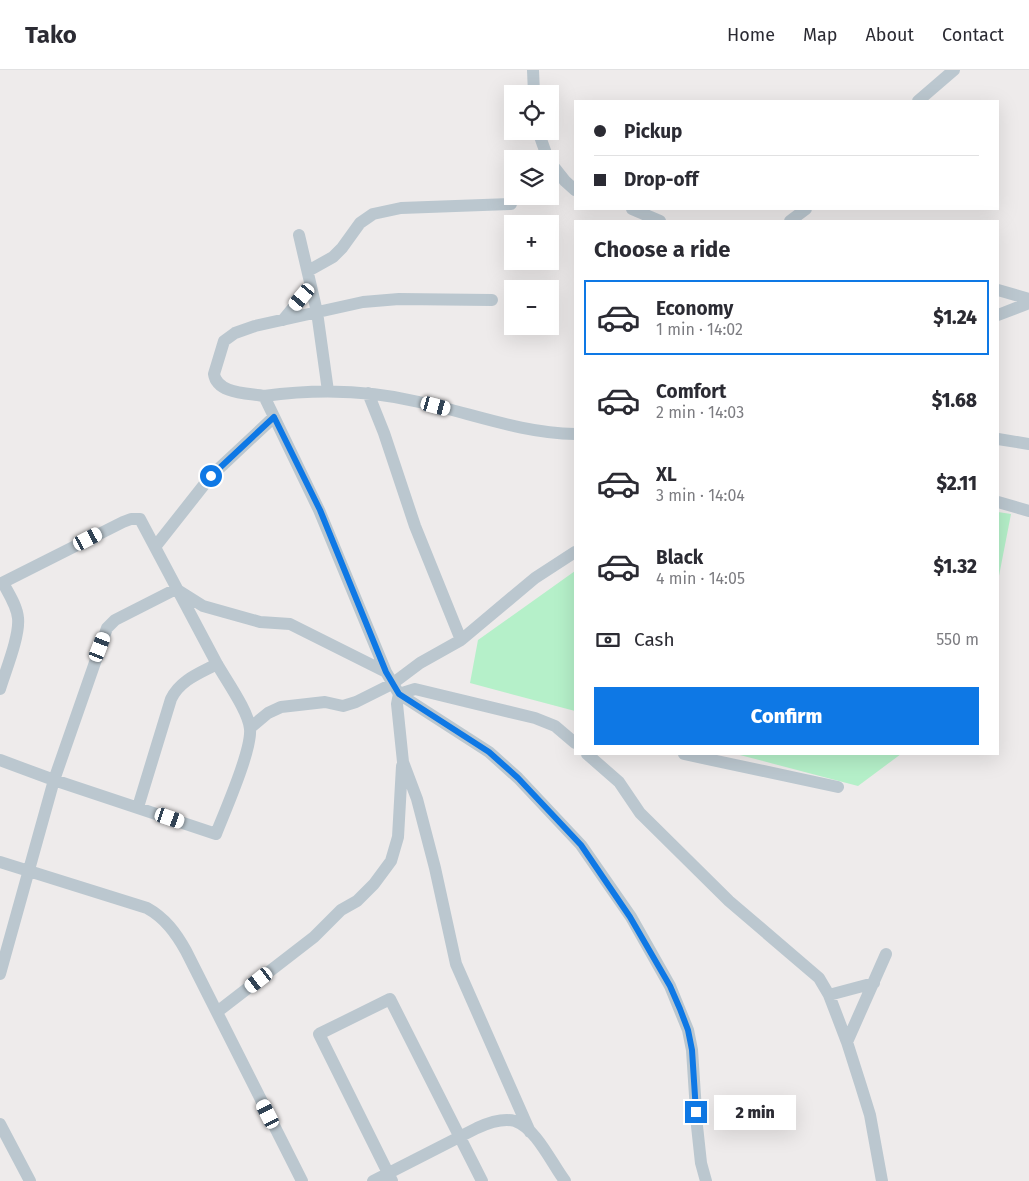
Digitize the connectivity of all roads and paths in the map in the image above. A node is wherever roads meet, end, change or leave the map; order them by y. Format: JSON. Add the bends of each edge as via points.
{"nodes":[{"id":1,"x":533,"y":70,"type":"edge"},
{"id":2,"x":954,"y":70,"type":"edge"},
{"id":3,"x":534,"y":85,"type":"edge"},
{"id":4,"x":919,"y":100,"type":"edge"},
{"id":5,"x":559,"y":173,"type":"edge"},
{"id":6,"x":574,"y":189,"type":"edge"},
{"id":7,"x":504,"y":204,"type":"edge"},
{"id":8,"x":634,"y":210,"type":"edge"},
{"id":9,"x":803,"y":210,"type":"edge"},
{"id":10,"x":658,"y":220,"type":"edge"},
{"id":11,"x":791,"y":220,"type":"edge"},
{"id":12,"x":299,"y":235,"type":"dead end"},
{"id":13,"x":308,"y":271,"type":"junction"},
{"id":14,"x":311,"y":286,"type":"junction"},
{"id":15,"x":999,"y":290,"type":"edge"},
{"id":16,"x":492,"y":300,"type":"dead end"},
{"id":17,"x":1029,"y":301,"type":"edge"},
{"id":18,"x":317,"y":312,"type":"junction"},
{"id":19,"x":999,"y":315,"type":"edge"},
{"id":20,"x":283,"y":320,"type":"junction"},
{"id":21,"x":328,"y":392,"type":"junction"},
{"id":22,"x":368,"y":394,"type":"junction"},
{"id":23,"x":264,"y":396,"type":"junction"},
{"id":24,"x":274,"y":417,"type":"junction"},
{"id":25,"x":574,"y":434,"type":"edge"},
{"id":26,"x":999,"y":439,"type":"edge"},
{"id":27,"x":1029,"y":444,"type":"edge"},
{"id":28,"x":999,"y":502,"type":"edge"},
{"id":29,"x":1029,"y":510,"type":"edge"},
{"id":30,"x":155,"y":547,"type":"junction"},
{"id":31,"x":574,"y":553,"type":"edge"},
{"id":32,"x":1,"y":584,"type":"edge"},
{"id":33,"x":176,"y":589,"type":"junction"},
{"id":34,"x":461,"y":640,"type":"junction"},
{"id":35,"x":217,"y":664,"type":"junction"},
{"id":36,"x":386,"y":672,"type":"junction"},
{"id":37,"x":396,"y":689,"type":"junction"},
{"id":38,"x":0,"y":690,"type":"edge"},
{"id":39,"x":555,"y":726,"type":"junction"},
{"id":40,"x":250,"y":728,"type":"junction"},
{"id":41,"x":574,"y":730,"type":"edge"},
{"id":42,"x":574,"y":742,"type":"edge"},
{"id":43,"x":588,"y":755,"type":"edge"},
{"id":44,"x":689,"y":755,"type":"edge"},
{"id":45,"x":0,"y":760,"type":"edge"},
{"id":46,"x":403,"y":762,"type":"junction"},
{"id":47,"x":54,"y":780,"type":"junction"},
{"id":48,"x":838,"y":787,"type":"dead end"},
{"id":49,"x":138,"y":807,"type":"junction"},
{"id":50,"x":0,"y":862,"type":"edge"},
{"id":51,"x":28,"y":871,"type":"junction"},
{"id":52,"x":886,"y":954,"type":"dead end"},
{"id":53,"x":0,"y":974,"type":"edge"},
{"id":54,"x":874,"y":983,"type":"junction"},
{"id":55,"x":829,"y":995,"type":"junction"},
{"id":56,"x":217,"y":1012,"type":"junction"},
{"id":57,"x":847,"y":1042,"type":"junction"},
{"id":58,"x":0,"y":1124,"type":"edge"},
{"id":59,"x":530,"y":1132,"type":"junction"},
{"id":60,"x":460,"y":1136,"type":"junction"},
{"id":61,"x":390,"y":1177,"type":"edge"},
{"id":62,"x":30,"y":1181,"type":"edge"},
{"id":63,"x":302,"y":1181,"type":"edge"},
{"id":64,"x":373,"y":1181,"type":"edge"},
{"id":65,"x":482,"y":1181,"type":"edge"},
{"id":66,"x":564,"y":1181,"type":"edge"},
{"id":67,"x":706,"y":1181,"type":"edge"},
{"id":68,"x":882,"y":1181,"type":"edge"}],
"edges":[{"from":1,"to":3,"type":"street"},
{"from":2,"to":4,"type":"street"},
{"from":5,"to":6,"type":"street"},
{"from":7,"to":13,"type":"street","via":[[401,208],[373,214],[360,223],[333,257]]},
{"from":8,"to":10,"type":"street"},
{"from":9,"to":11,"type":"street"},
{"from":12,"to":13,"type":"street"},
{"from":13,"to":14,"type":"street"},
{"from":14,"to":18,"type":"street"},
{"from":14,"to":20,"type":"street"},
{"from":15,"to":17,"type":"street"},
{"from":16,"to":18,"type":"street","via":[[378,300]]},
{"from":17,"to":19,"type":"street"},
{"from":18,"to":20,"type":"street"},
{"from":18,"to":21,"type":"street"},
{"from":20,"to":23,"type":"street","via":[[244,329],[228,337],[215,369],[215,380],[221,387]]},
{"from":21,"to":22,"type":"street"},
{"from":21,"to":23,"type":"street"},
{"from":22,"to":25,"type":"street","via":[[420,402],[528,430]]},
{"from":22,"to":34,"type":"street","via":[[415,526]]},
{"from":23,"to":24,"type":"street"},
{"from":24,"to":30,"type":"street","via":[[211,476]]},
{"from":24,"to":36,"type":"street","via":[[320,510]]},
{"from":26,"to":27,"type":"street"},
{"from":28,"to":29,"type":"street"},
{"from":30,"to":32,"type":"street","via":[[140,519],[131,519]]},
{"from":30,"to":33,"type":"street"},
{"from":31,"to":34,"type":"street","via":[[535,578]]},
{"from":32,"to":38,"type":"street","via":[[14,604],[18,619]]},
{"from":33,"to":35,"type":"street"},
{"from":33,"to":36,"type":"street","via":[[203,606],[260,622],[290,624]]},
{"from":33,"to":47,"type":"street","via":[[114,620],[107,628]]},
{"from":34,"to":37,"type":"street","via":[[420,663]]},
{"from":35,"to":40,"type":"street"},
{"from":35,"to":49,"type":"street","via":[[175,690]]},
{"from":36,"to":37,"type":"street"},
{"from":37,"to":39,"type":"street","via":[[415,689],[522,714]]},
{"from":37,"to":40,"type":"street","via":[[343,706],[325,702],[281,706]]},
{"from":37,"to":46,"type":"street"},
{"from":37,"to":67,"type":"street","via":[[489,752],[518,778],[581,845],[630,917],[670,986],[688,1030],[696,1126]]},
{"from":39,"to":41,"type":"street"},
{"from":39,"to":42,"type":"street"},
{"from":40,"to":49,"type":"street","via":[[246,754],[216,834]]},
{"from":43,"to":55,"type":"street","via":[[619,782],[640,813],[729,901],[819,978]]},
{"from":44,"to":48,"type":"street"},
{"from":45,"to":47,"type":"street"},
{"from":46,"to":56,"type":"street","via":[[398,837],[391,861],[380,876],[357,901],[341,910],[314,937]]},
{"from":46,"to":59,"type":"street","via":[[417,799],[456,964]]},
{"from":47,"to":49,"type":"street"},
{"from":47,"to":51,"type":"street"},
{"from":50,"to":51,"type":"street"},
{"from":51,"to":53,"type":"street"},
{"from":51,"to":56,"type":"street","via":[[147,908],[160,915],[182,943]]},
{"from":52,"to":54,"type":"street"},
{"from":54,"to":55,"type":"street"},
{"from":54,"to":57,"type":"street"},
{"from":55,"to":57,"type":"street"},
{"from":56,"to":63,"type":"street"},
{"from":57,"to":68,"type":"street","via":[[870,1115]]},
{"from":58,"to":62,"type":"street"},
{"from":59,"to":60,"type":"street","via":[[513,1121],[500,1121]]},
{"from":59,"to":66,"type":"street"},
{"from":60,"to":61,"type":"street"},
{"from":60,"to":61,"type":"street","via":[[390,999],[319,1034]]},
{"from":60,"to":65,"type":"street"},
{"from":61,"to":64,"type":"street"}]}
